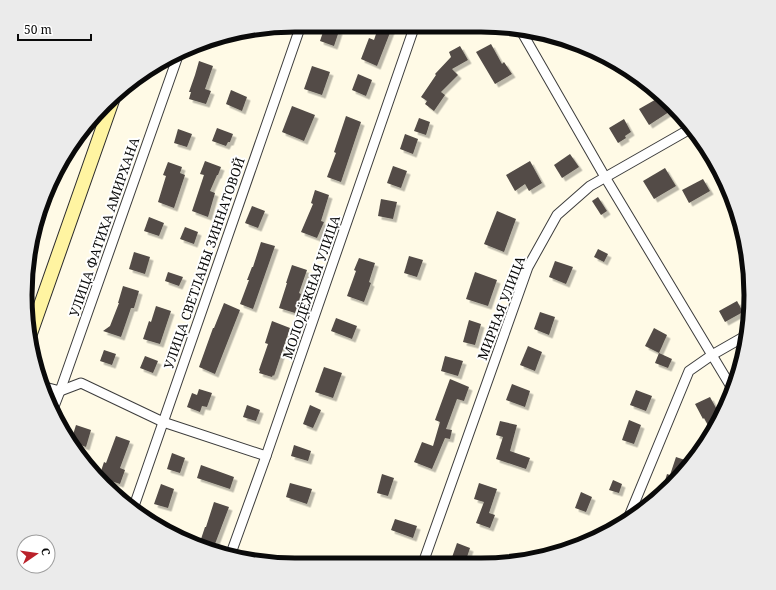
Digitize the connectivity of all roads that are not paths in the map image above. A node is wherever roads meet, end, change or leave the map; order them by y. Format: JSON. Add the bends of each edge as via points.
{"nodes":[{"id":1,"x":299,"y":32,"type":"edge"},
{"id":2,"x":413,"y":32,"type":"edge"},
{"id":3,"x":524,"y":36,"type":"edge"},
{"id":4,"x":176,"y":60,"type":"edge"},
{"id":5,"x":110,"y":108,"type":"edge"},
{"id":6,"x":686,"y":130,"type":"edge"},
{"id":7,"x":605,"y":177,"type":"junction"},
{"id":8,"x":34,"y":325,"type":"edge"},
{"id":9,"x":740,"y":339,"type":"edge"},
{"id":10,"x":712,"y":355,"type":"junction"},
{"id":11,"x":729,"y":383,"type":"edge"},
{"id":12,"x":49,"y":388,"type":"edge"},
{"id":13,"x":60,"y":391,"type":"junction"},
{"id":14,"x":55,"y":403,"type":"edge"},
{"id":15,"x":163,"y":422,"type":"junction"},
{"id":16,"x":266,"y":456,"type":"junction"},
{"id":17,"x":135,"y":504,"type":"edge"},
{"id":18,"x":631,"y":511,"type":"edge"},
{"id":19,"x":232,"y":550,"type":"edge"},
{"id":20,"x":426,"y":558,"type":"edge"}],
"edges":[{"from":1,"to":15,"type":"street","name":"УЛИЦА СВЕТЛАНЫ ЗИННАТОВОЙ"},
{"from":2,"to":16,"type":"street","name":"МОЛОДЁЖНАЯ УЛИЦА"},
{"from":3,"to":7,"type":"street"},
{"from":4,"to":13,"type":"street","name":"УЛИЦА ФАТИХА АМИРХАНА"},
{"from":5,"to":8,"type":"street"},
{"from":6,"to":7,"type":"street","name":"МИРНАЯ УЛИЦА"},
{"from":7,"to":10,"type":"street"},
{"from":7,"to":20,"type":"street","name":"МИРНАЯ УЛИЦА","via":[[590,186],[557,215],[528,267]]},
{"from":9,"to":10,"type":"street"},
{"from":10,"to":11,"type":"street"},
{"from":10,"to":18,"type":"street","via":[[689,371]]},
{"from":12,"to":13,"type":"street"},
{"from":13,"to":14,"type":"street","name":"УЛИЦА ФАТИХА АМИРХАНА"},
{"from":13,"to":15,"type":"street","via":[[81,383]]},
{"from":15,"to":16,"type":"street"},
{"from":15,"to":17,"type":"street","name":"УЛИЦА СВЕТЛАНЫ ЗИННАТОВОЙ"},
{"from":16,"to":19,"type":"street","name":"МОЛОДЁЖНАЯ УЛИЦА"}]}
